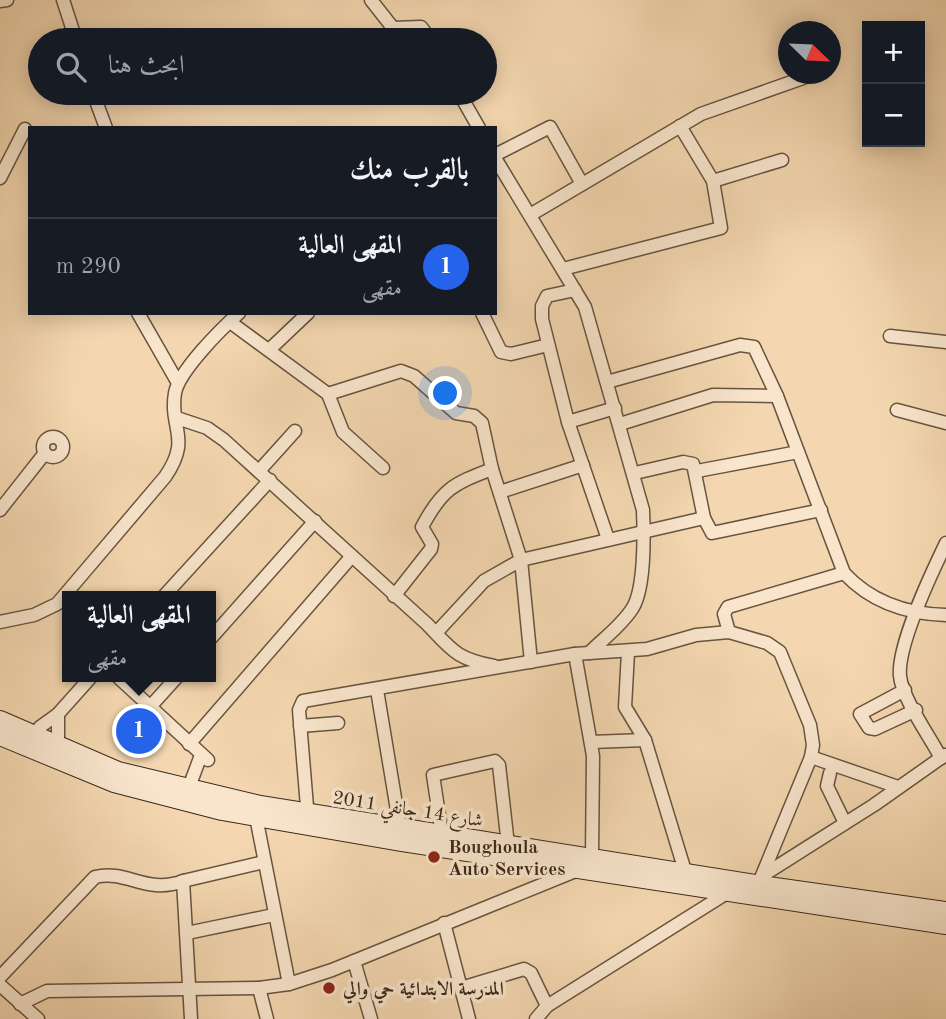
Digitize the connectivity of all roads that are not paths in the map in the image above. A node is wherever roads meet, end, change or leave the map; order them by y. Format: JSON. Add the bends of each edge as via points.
{"nodes":[{"id":1,"x":7,"y":0,"type":"edge"},
{"id":2,"x":63,"y":0,"type":"edge"},
{"id":3,"x":371,"y":0,"type":"edge"},
{"id":4,"x":0,"y":1,"type":"edge"},
{"id":5,"x":72,"y":28,"type":"edge"},
{"id":6,"x":393,"y":28,"type":"edge"},
{"id":7,"x":393,"y":28,"type":"edge"},
{"id":8,"x":422,"y":28,"type":"edge"},
{"id":9,"x":786,"y":84,"type":"edge"},
{"id":10,"x":97,"y":105,"type":"edge"},
{"id":11,"x":466,"y":105,"type":"edge"},
{"id":12,"x":105,"y":126,"type":"edge"},
{"id":13,"x":478,"y":126,"type":"edge"},
{"id":14,"x":680,"y":126,"type":"junction"},
{"id":15,"x":25,"y":129,"type":"dead end"},
{"id":16,"x":497,"y":155,"type":"edge"},
{"id":17,"x":497,"y":159,"type":"edge"},
{"id":18,"x":782,"y":160,"type":"dead end"},
{"id":19,"x":0,"y":178,"type":"edge"},
{"id":20,"x":713,"y":181,"type":"junction"},
{"id":21,"x":582,"y":184,"type":"junction"},
{"id":22,"x":530,"y":215,"type":"junction"},
{"id":23,"x":562,"y":269,"type":"junction"},
{"id":24,"x":575,"y":290,"type":"junction"},
{"id":25,"x":139,"y":315,"type":"edge"},
{"id":26,"x":306,"y":315,"type":"edge"},
{"id":27,"x":483,"y":315,"type":"edge"},
{"id":28,"x":234,"y":317,"type":"edge"},
{"id":29,"x":890,"y":336,"type":"dead end"},
{"id":30,"x":946,"y":342,"type":"edge"},
{"id":31,"x":548,"y":345,"type":"junction"},
{"id":32,"x":269,"y":350,"type":"junction"},
{"id":33,"x":607,"y":382,"type":"junction"},
{"id":34,"x":178,"y":383,"type":"junction"},
{"id":35,"x":328,"y":394,"type":"junction"},
{"id":36,"x":777,"y":396,"type":"junction"},
{"id":37,"x":615,"y":408,"type":"junction"},
{"id":38,"x":897,"y":410,"type":"dead end"},
{"id":39,"x":177,"y":418,"type":"junction"},
{"id":40,"x":568,"y":422,"type":"junction"},
{"id":41,"x":946,"y":423,"type":"edge"},
{"id":42,"x":620,"y":424,"type":"junction"},
{"id":43,"x":295,"y":431,"type":"dead end"},
{"id":44,"x":799,"y":452,"type":"junction"},
{"id":45,"x":45,"y":453,"type":"dead end"},
{"id":46,"x":583,"y":466,"type":"junction"},
{"id":47,"x":383,"y":468,"type":"dead end"},
{"id":48,"x":492,"y":469,"type":"junction"},
{"id":49,"x":259,"y":471,"type":"junction"},
{"id":50,"x":696,"y":471,"type":"junction"},
{"id":51,"x":635,"y":473,"type":"junction"},
{"id":52,"x":270,"y":480,"type":"junction"},
{"id":53,"x":500,"y":492,"type":"junction"},
{"id":54,"x":0,"y":510,"type":"edge"},
{"id":55,"x":821,"y":510,"type":"junction"},
{"id":56,"x":704,"y":518,"type":"junction"},
{"id":57,"x":315,"y":521,"type":"junction"},
{"id":58,"x":644,"y":530,"type":"junction"},
{"id":59,"x":608,"y":539,"type":"junction"},
{"id":60,"x":946,"y":543,"type":"edge"},
{"id":61,"x":352,"y":556,"type":"junction"},
{"id":62,"x":521,"y":559,"type":"junction"},
{"id":63,"x":844,"y":573,"type":"junction"},
{"id":64,"x":69,"y":591,"type":"edge"},
{"id":65,"x":169,"y":591,"type":"edge"},
{"id":66,"x":394,"y":596,"type":"junction"},
{"id":67,"x":62,"y":597,"type":"edge"},
{"id":68,"x":916,"y":614,"type":"junction"},
{"id":69,"x":946,"y":615,"type":"edge"},
{"id":70,"x":0,"y":622,"type":"edge"},
{"id":71,"x":216,"y":632,"type":"edge"},
{"id":72,"x":729,"y":632,"type":"junction"},
{"id":73,"x":436,"y":633,"type":"junction"},
{"id":74,"x":628,"y":652,"type":"junction"},
{"id":75,"x":589,"y":653,"type":"junction"},
{"id":76,"x":575,"y":654,"type":"junction"},
{"id":77,"x":531,"y":663,"type":"junction"},
{"id":78,"x":503,"y":667,"type":"junction"},
{"id":79,"x":87,"y":682,"type":"edge"},
{"id":80,"x":123,"y":682,"type":"edge"},
{"id":81,"x":172,"y":682,"type":"edge"},
{"id":82,"x":377,"y":690,"type":"junction"},
{"id":83,"x":905,"y":690,"type":"junction"},
{"id":84,"x":149,"y":708,"type":"junction"},
{"id":85,"x":916,"y":710,"type":"junction"},
{"id":86,"x":58,"y":714,"type":"junction"},
{"id":87,"x":0,"y":720,"type":"edge"},
{"id":88,"x":338,"y":723,"type":"dead end"},
{"id":89,"x":300,"y":726,"type":"junction"},
{"id":90,"x":0,"y":736,"type":"edge"},
{"id":91,"x":645,"y":740,"type":"junction"},
{"id":92,"x":30,"y":742,"type":"junction"},
{"id":93,"x":591,"y":742,"type":"junction"},
{"id":94,"x":189,"y":744,"type":"junction"},
{"id":95,"x":52,"y":752,"type":"junction"},
{"id":96,"x":943,"y":756,"type":"edge"},
{"id":97,"x":811,"y":757,"type":"junction"},
{"id":98,"x":830,"y":773,"type":"dead end"},
{"id":99,"x":898,"y":787,"type":"junction"},
{"id":100,"x":188,"y":790,"type":"junction"},
{"id":101,"x":256,"y":817,"type":"junction"},
{"id":102,"x":308,"y":820,"type":"junction"},
{"id":103,"x":845,"y":823,"type":"junction"},
{"id":104,"x":400,"y":828,"type":"junction"},
{"id":105,"x":442,"y":835,"type":"junction"},
{"id":106,"x":508,"y":845,"type":"junction"},
{"id":107,"x":264,"y":862,"type":"junction"},
{"id":108,"x":587,"y":863,"type":"junction"},
{"id":109,"x":684,"y":878,"type":"junction"},
{"id":110,"x":183,"y":881,"type":"junction"},
{"id":111,"x":758,"y":886,"type":"junction"},
{"id":112,"x":727,"y":893,"type":"junction"},
{"id":113,"x":946,"y":911,"type":"edge"},
{"id":114,"x":274,"y":915,"type":"junction"},
{"id":115,"x":444,"y":923,"type":"junction"},
{"id":116,"x":946,"y":925,"type":"edge"},
{"id":117,"x":187,"y":933,"type":"junction"},
{"id":118,"x":354,"y":961,"type":"junction"},
{"id":119,"x":0,"y":977,"type":"edge"},
{"id":120,"x":289,"y":984,"type":"junction"},
{"id":121,"x":0,"y":985,"type":"edge"},
{"id":122,"x":189,"y":987,"type":"junction"},
{"id":123,"x":259,"y":988,"type":"junction"},
{"id":124,"x":461,"y":988,"type":"junction"},
{"id":125,"x":20,"y":1004,"type":"junction"},
{"id":126,"x":547,"y":1006,"type":"junction"},
{"id":127,"x":38,"y":1019,"type":"edge"},
{"id":128,"x":191,"y":1019,"type":"edge"},
{"id":129,"x":267,"y":1019,"type":"edge"},
{"id":130,"x":371,"y":1019,"type":"edge"},
{"id":131,"x":469,"y":1019,"type":"edge"},
{"id":132,"x":536,"y":1019,"type":"edge"}],
"edges":[{"from":1,"to":4,"type":"street"},
{"from":2,"to":5,"type":"street"},
{"from":3,"to":6,"type":"street"},
{"from":7,"to":8,"type":"street"},
{"from":9,"to":14,"type":"street"},
{"from":10,"to":12,"type":"street"},
{"from":11,"to":13,"type":"street"},
{"from":14,"to":20,"type":"street"},
{"from":14,"to":21,"type":"street"},
{"from":15,"to":19,"type":"street"},
{"from":16,"to":21,"type":"street","via":[[550,127]]},
{"from":17,"to":22,"type":"street"},
{"from":18,"to":20,"type":"street"},
{"from":20,"to":23,"type":"street","via":[[722,221],[718,231]]},
{"from":21,"to":22,"type":"street"},
{"from":22,"to":23,"type":"street"},
{"from":23,"to":24,"type":"street"},
{"from":24,"to":31,"type":"street","via":[[543,300]]},
{"from":24,"to":33,"type":"street","via":[[585,307]]},
{"from":25,"to":34,"type":"street"},
{"from":26,"to":32,"type":"street"},
{"from":27,"to":31,"type":"street","via":[[501,352]]},
{"from":28,"to":32,"type":"street"},
{"from":28,"to":34,"type":"street"},
{"from":29,"to":30,"type":"street"},
{"from":31,"to":40,"type":"street"},
{"from":32,"to":35,"type":"street"},
{"from":33,"to":36,"type":"street","via":[[746,344],[757,351]]},
{"from":33,"to":37,"type":"street"},
{"from":34,"to":39,"type":"street"},
{"from":35,"to":47,"type":"street","via":[[342,432]]},
{"from":35,"to":48,"type":"street","via":[[385,374],[407,372],[456,413],[478,418]]},
{"from":36,"to":42,"type":"street","via":[[713,395]]},
{"from":36,"to":44,"type":"street"},
{"from":37,"to":40,"type":"street"},
{"from":37,"to":42,"type":"street"},
{"from":38,"to":41,"type":"street"},
{"from":39,"to":49,"type":"street","via":[[216,433]]},
{"from":39,"to":64,"type":"street","via":[[180,442],[173,465]]},
{"from":40,"to":46,"type":"street"},
{"from":42,"to":51,"type":"street"},
{"from":43,"to":49,"type":"street"},
{"from":44,"to":50,"type":"street"},
{"from":44,"to":55,"type":"street"},
{"from":45,"to":54,"type":"street"},
{"from":46,"to":53,"type":"street"},
{"from":46,"to":59,"type":"street"},
{"from":48,"to":53,"type":"street"},
{"from":48,"to":66,"type":"street","via":[[444,492],[422,527],[432,544],[430,549]]},
{"from":49,"to":52,"type":"street"},
{"from":50,"to":51,"type":"street","via":[[689,461]]},
{"from":50,"to":56,"type":"street"},
{"from":51,"to":58,"type":"street"},
{"from":52,"to":57,"type":"street"},
{"from":52,"to":65,"type":"street"},
{"from":53,"to":62,"type":"street"},
{"from":55,"to":56,"type":"street","via":[[716,533],[708,530]]},
{"from":55,"to":63,"type":"street"},
{"from":56,"to":58,"type":"street"},
{"from":57,"to":61,"type":"street"},
{"from":57,"to":71,"type":"street"},
{"from":58,"to":59,"type":"street"},
{"from":58,"to":75,"type":"street","via":[[635,603]]},
{"from":59,"to":62,"type":"street"},
{"from":60,"to":68,"type":"street"},
{"from":61,"to":66,"type":"street"},
{"from":61,"to":94,"type":"street"},
{"from":62,"to":73,"type":"street","via":[[484,581]]},
{"from":62,"to":77,"type":"street"},
{"from":63,"to":68,"type":"street","via":[[859,588]]},
{"from":63,"to":72,"type":"street","via":[[728,607],[724,614]]},
{"from":66,"to":73,"type":"street"},
{"from":67,"to":70,"type":"street","via":[[45,611]]},
{"from":68,"to":69,"type":"street"},
{"from":68,"to":83,"type":"street","via":[[901,665]]},
{"from":72,"to":74,"type":"street","via":[[695,635]]},
{"from":72,"to":97,"type":"street","via":[[767,643],[780,652],[810,725]]},
{"from":73,"to":78,"type":"street","via":[[463,659]]},
{"from":74,"to":75,"type":"street"},
{"from":74,"to":91,"type":"street","via":[[625,707]]},
{"from":75,"to":76,"type":"street"},
{"from":76,"to":77,"type":"street"},
{"from":76,"to":93,"type":"street"},
{"from":77,"to":78,"type":"street"},
{"from":78,"to":82,"type":"street"},
{"from":79,"to":86,"type":"street"},
{"from":80,"to":84,"type":"street"},
{"from":81,"to":84,"type":"street"},
{"from":82,"to":89,"type":"street","via":[[303,701],[299,704]]},
{"from":82,"to":104,"type":"street"},
{"from":83,"to":85,"type":"street"},
{"from":83,"to":85,"type":"street","via":[[860,714],[869,728],[875,729]]},
{"from":84,"to":94,"type":"street"},
{"from":85,"to":96,"type":"street"},
{"from":86,"to":92,"type":"street"},
{"from":86,"to":95,"type":"street"},
{"from":87,"to":92,"type":"main road","name":"شارع 14 جانفي 2011"},
{"from":88,"to":89,"type":"street"},
{"from":89,"to":102,"type":"street"},
{"from":90,"to":92,"type":"main road","name":"شارع 14 جانفي 2011"},
{"from":91,"to":93,"type":"street"},
{"from":91,"to":109,"type":"street"},
{"from":92,"to":95,"type":"main road","name":"شارع 14 جانفي 2011"},
{"from":93,"to":108,"type":"street","via":[[594,785]]},
{"from":94,"to":100,"type":"street","via":[[204,758]]},
{"from":95,"to":100,"type":"main road","name":"شارع 14 جانفي 2011"},
{"from":95,"to":101,"type":"main road","name":"شارع 14 جانفي 2011","via":[[114,783]]},
{"from":96,"to":99,"type":"street"},
{"from":97,"to":99,"type":"street"},
{"from":97,"to":111,"type":"street"},
{"from":98,"to":103,"type":"street","via":[[827,786]]},
{"from":99,"to":103,"type":"street"},
{"from":100,"to":102,"type":"main road","name":"شارع 14 جانفي 2011"},
{"from":101,"to":102,"type":"main road","name":"شارع 14 جانفي 2011"},
{"from":101,"to":107,"type":"street"},
{"from":102,"to":104,"type":"main road","name":"شارع 14 جانفي 2011"},
{"from":102,"to":108,"type":"main road","name":"شارع 14 جانفي 2011"},
{"from":103,"to":111,"type":"street"},
{"from":104,"to":105,"type":"main road","name":"شارع 14 جانفي 2011"},
{"from":105,"to":106,"type":"main road","name":"شارع 14 جانفي 2011"},
{"from":105,"to":106,"type":"street","via":[[433,775],[495,761]]},
{"from":106,"to":108,"type":"main road","name":"شارع 14 جانفي 2011"},
{"from":107,"to":110,"type":"street"},
{"from":107,"to":114,"type":"street"},
{"from":108,"to":109,"type":"main road","name":"شارع 14 جانفي 2011"},
{"from":108,"to":115,"type":"street"},
{"from":109,"to":111,"type":"main road","name":"شارع 14 جانفي 2011"},
{"from":109,"to":112,"type":"main road","name":"شارع 14 جانفي 2011"},
{"from":110,"to":117,"type":"street"},
{"from":110,"to":119,"type":"street","via":[[161,887],[114,876],[95,877]]},
{"from":111,"to":112,"type":"main road","name":"شارع 14 جانفي 2011"},
{"from":111,"to":113,"type":"main road","name":"شارع 14 جانفي 2011"},
{"from":111,"to":116,"type":"main road","name":"شارع 14 جانفي 2011"},
{"from":112,"to":126,"type":"street"},
{"from":114,"to":117,"type":"street"},
{"from":114,"to":120,"type":"street"},
{"from":115,"to":118,"type":"street"},
{"from":115,"to":124,"type":"street"},
{"from":117,"to":122,"type":"street"},
{"from":118,"to":120,"type":"street"},
{"from":118,"to":130,"type":"street"},
{"from":120,"to":123,"type":"street"},
{"from":121,"to":125,"type":"street"},
{"from":122,"to":123,"type":"street"},
{"from":122,"to":125,"type":"street","via":[[47,991]]},
{"from":122,"to":128,"type":"street"},
{"from":123,"to":129,"type":"street"},
{"from":124,"to":126,"type":"street","via":[[524,969],[531,973]]},
{"from":124,"to":131,"type":"street"},
{"from":125,"to":127,"type":"street"},
{"from":126,"to":132,"type":"street"}]}
